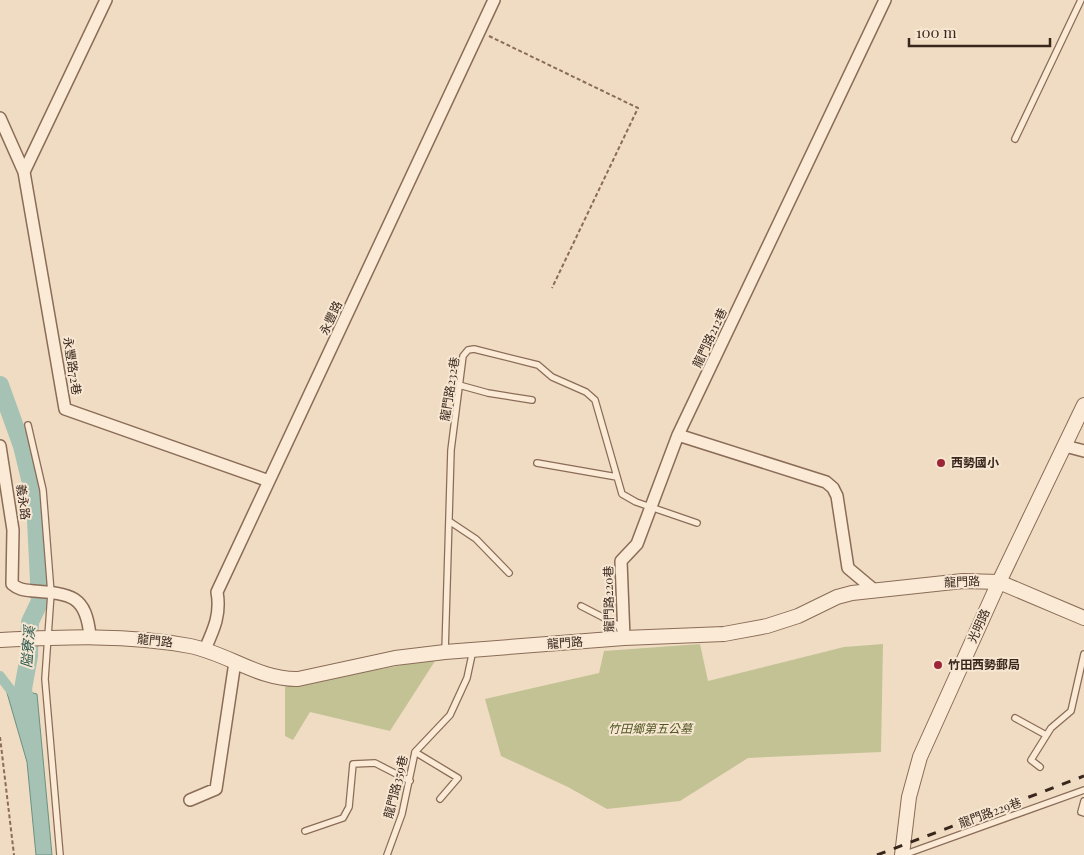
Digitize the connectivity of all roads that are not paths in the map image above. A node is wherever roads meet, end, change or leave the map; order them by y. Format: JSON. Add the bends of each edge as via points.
{"nodes":[{"id":1,"x":106,"y":0,"type":"edge"},
{"id":2,"x":494,"y":0,"type":"edge"},
{"id":3,"x":886,"y":0,"type":"edge"},
{"id":4,"x":1081,"y":0,"type":"edge"},
{"id":5,"x":0,"y":118,"type":"edge"},
{"id":6,"x":1015,"y":139,"type":"dead end"},
{"id":7,"x":24,"y":172,"type":"junction"},
{"id":8,"x":459,"y":385,"type":"junction"},
{"id":9,"x":532,"y":400,"type":"dead end"},
{"id":10,"x":1084,"y":405,"type":"edge"},
{"id":11,"x":28,"y":425,"type":"dead end"},
{"id":12,"x":678,"y":435,"type":"junction"},
{"id":13,"x":0,"y":446,"type":"edge"},
{"id":14,"x":1065,"y":446,"type":"junction"},
{"id":15,"x":1084,"y":451,"type":"edge"},
{"id":16,"x":537,"y":462,"type":"dead end"},
{"id":17,"x":617,"y":477,"type":"junction"},
{"id":18,"x":269,"y":481,"type":"junction"},
{"id":19,"x":653,"y":508,"type":"junction"},
{"id":20,"x":449,"y":521,"type":"junction"},
{"id":21,"x":697,"y":523,"type":"dead end"},
{"id":22,"x":509,"y":573,"type":"dead end"},
{"id":23,"x":999,"y":582,"type":"junction"},
{"id":24,"x":873,"y":589,"type":"junction"},
{"id":25,"x":48,"y":592,"type":"junction"},
{"id":26,"x":581,"y":606,"type":"dead end"},
{"id":27,"x":1084,"y":618,"type":"edge"},
{"id":28,"x":90,"y":636,"type":"junction"},
{"id":29,"x":44,"y":638,"type":"junction"},
{"id":30,"x":624,"y":638,"type":"junction"},
{"id":31,"x":0,"y":640,"type":"edge"},
{"id":32,"x":473,"y":649,"type":"junction"},
{"id":33,"x":205,"y":650,"type":"junction"},
{"id":34,"x":445,"y":652,"type":"junction"},
{"id":35,"x":1084,"y":654,"type":"edge"},
{"id":36,"x":235,"y":662,"type":"junction"},
{"id":37,"x":1015,"y":718,"type":"dead end"},
{"id":38,"x":1046,"y":735,"type":"junction"},
{"id":39,"x":415,"y":752,"type":"junction"},
{"id":40,"x":1040,"y":767,"type":"dead end"},
{"id":41,"x":410,"y":781,"type":"junction"},
{"id":42,"x":1084,"y":790,"type":"edge"},
{"id":43,"x":440,"y":799,"type":"dead end"},
{"id":44,"x":190,"y":800,"type":"dead end"},
{"id":45,"x":1084,"y":801,"type":"edge"},
{"id":46,"x":1084,"y":813,"type":"edge"},
{"id":47,"x":305,"y":831,"type":"dead end"},
{"id":48,"x":60,"y":855,"type":"edge"},
{"id":49,"x":386,"y":855,"type":"edge"},
{"id":50,"x":902,"y":855,"type":"edge"}],
"edges":[{"from":1,"to":7,"type":"street"},
{"from":2,"to":18,"type":"street","name":"永豐路"},
{"from":3,"to":12,"type":"street","name":"龍門路212巷"},
{"from":4,"to":6,"type":"lane"},
{"from":5,"to":7,"type":"street","name":"永豐路72巷"},
{"from":7,"to":18,"type":"street","name":"永豐路72巷","via":[[65,409]]},
{"from":8,"to":9,"type":"lane"},
{"from":8,"to":17,"type":"lane","name":"龍門路232巷","via":[[463,356],[474,349],[532,363],[586,392],[595,400]]},
{"from":8,"to":20,"type":"lane","name":"龍門路232巷","via":[[451,450]]},
{"from":10,"to":14,"type":"street","name":"光明路"},
{"from":11,"to":25,"type":"lane","via":[[43,490]]},
{"from":12,"to":19,"type":"street","name":"龍門路220巷"},
{"from":12,"to":24,"type":"street","via":[[826,482],[837,496],[848,568]]},
{"from":13,"to":25,"type":"street","name":"義永路","via":[[13,530],[12,584],[18,589]]},
{"from":14,"to":15,"type":"street"},
{"from":14,"to":23,"type":"street","name":"光明路"},
{"from":16,"to":17,"type":"lane"},
{"from":17,"to":19,"type":"lane","via":[[627,499]]},
{"from":18,"to":33,"type":"street","name":"永豐路","via":[[218,592],[218,619]]},
{"from":19,"to":21,"type":"lane"},
{"from":19,"to":30,"type":"street","name":"龍門路220巷","via":[[637,544],[621,561]]},
{"from":20,"to":22,"type":"lane","via":[[476,538]]},
{"from":20,"to":34,"type":"lane","name":"龍門路232巷"},
{"from":23,"to":24,"type":"street","name":"龍門路","via":[[963,581]]},
{"from":23,"to":27,"type":"street","name":"龍門路"},
{"from":23,"to":50,"type":"street","name":"光明路","via":[[920,758],[908,797]]},
{"from":24,"to":30,"type":"street","name":"龍門路","via":[[837,597],[798,616],[767,626],[724,634]]},
{"from":25,"to":28,"type":"street","via":[[66,595],[83,605]]},
{"from":25,"to":29,"type":"lane"},
{"from":26,"to":30,"type":"lane","via":[[618,625]]},
{"from":28,"to":29,"type":"street","name":"龍門路"},
{"from":28,"to":33,"type":"street","name":"龍門路","via":[[166,642]]},
{"from":29,"to":31,"type":"street","name":"龍門路"},
{"from":29,"to":48,"type":"lane"},
{"from":30,"to":32,"type":"street","name":"龍門路"},
{"from":32,"to":34,"type":"street","name":"龍門路"},
{"from":32,"to":39,"type":"lane","name":"龍門路359巷","via":[[467,678],[450,715]]},
{"from":33,"to":36,"type":"street","name":"龍門路"},
{"from":34,"to":36,"type":"street","name":"龍門路","via":[[394,658],[298,679],[285,679]]},
{"from":35,"to":38,"type":"lane","via":[[1071,711]]},
{"from":36,"to":44,"type":"street","via":[[216,789]]},
{"from":37,"to":38,"type":"lane"},
{"from":38,"to":40,"type":"lane","via":[[1031,760]]},
{"from":39,"to":41,"type":"lane","name":"龍門路359巷"},
{"from":39,"to":43,"type":"lane","via":[[458,778]]},
{"from":41,"to":47,"type":"lane","via":[[375,763],[352,764],[349,807],[343,818]]},
{"from":41,"to":49,"type":"lane","name":"龍門路359巷","via":[[402,814]]},
{"from":42,"to":50,"type":"lane","name":"龍門路229巷"},
{"from":45,"to":46,"type":"lane","via":[[1081,812]]}]}
